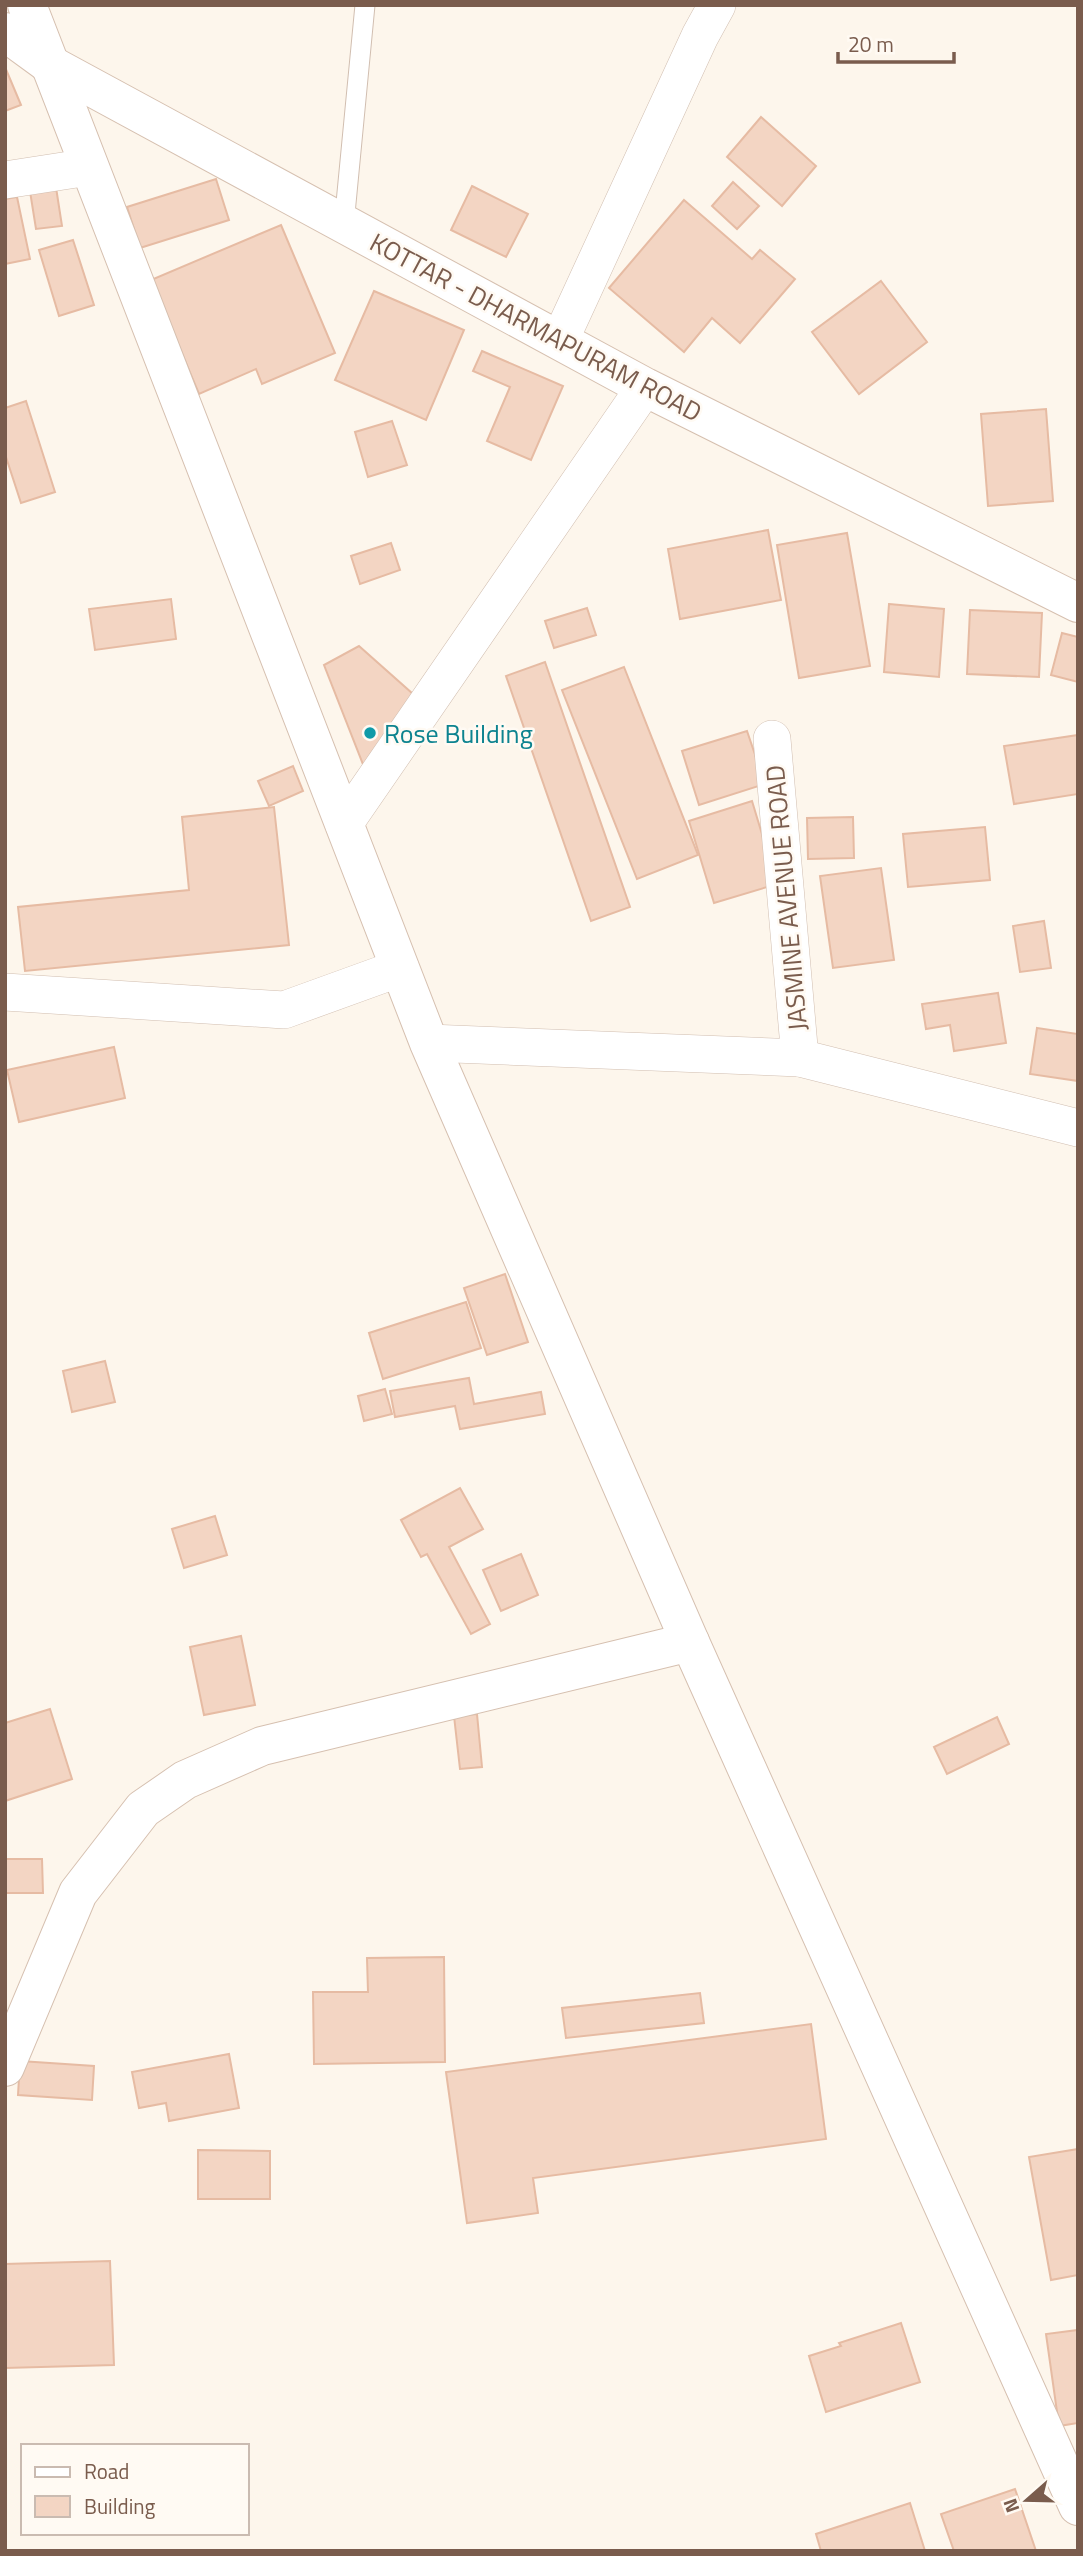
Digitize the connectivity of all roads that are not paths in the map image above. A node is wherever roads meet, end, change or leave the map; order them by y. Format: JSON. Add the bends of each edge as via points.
{"nodes":[{"id":1,"x":27,"y":5,"type":"edge"},
{"id":2,"x":365,"y":5,"type":"edge"},
{"id":3,"x":717,"y":5,"type":"edge"},
{"id":4,"x":5,"y":32,"type":"edge"},
{"id":5,"x":49,"y":64,"type":"junction"},
{"id":6,"x":89,"y":167,"type":"junction"},
{"id":7,"x":5,"y":180,"type":"edge"},
{"id":8,"x":344,"y":224,"type":"junction"},
{"id":9,"x":560,"y":340,"type":"junction"},
{"id":10,"x":645,"y":387,"type":"junction"},
{"id":11,"x":1078,"y":603,"type":"edge"},
{"id":12,"x":772,"y":739,"type":"dead end"},
{"id":13,"x":344,"y":824,"type":"junction"},
{"id":14,"x":400,"y":968,"type":"junction"},
{"id":15,"x":5,"y":992,"type":"edge"},
{"id":16,"x":429,"y":1043,"type":"junction"},
{"id":17,"x":800,"y":1058,"type":"junction"},
{"id":18,"x":1078,"y":1128,"type":"edge"},
{"id":19,"x":690,"y":1642,"type":"junction"},
{"id":20,"x":5,"y":2067,"type":"edge"},
{"id":21,"x":1078,"y":2506,"type":"edge"}],
"edges":[{"from":1,"to":5,"type":"street"},
{"from":2,"to":8,"type":"lane"},
{"from":3,"to":9,"type":"street"},
{"from":4,"to":5,"type":"street","name":"KOTTAR - DHARMAPURAM ROAD"},
{"from":5,"to":6,"type":"street"},
{"from":5,"to":8,"type":"street","name":"KOTTAR - DHARMAPURAM ROAD"},
{"from":6,"to":7,"type":"street"},
{"from":6,"to":13,"type":"street"},
{"from":8,"to":9,"type":"street","name":"KOTTAR - DHARMAPURAM ROAD"},
{"from":9,"to":10,"type":"street","name":"KOTTAR - DHARMAPURAM ROAD"},
{"from":10,"to":11,"type":"street","name":"KOTTAR - DHARMAPURAM ROAD"},
{"from":10,"to":13,"type":"street"},
{"from":12,"to":17,"type":"street","name":"JASMINE AVENUE ROAD"},
{"from":13,"to":14,"type":"street"},
{"from":14,"to":15,"type":"street","via":[[284,1010]]},
{"from":14,"to":16,"type":"street"},
{"from":16,"to":17,"type":"street"},
{"from":16,"to":19,"type":"street"},
{"from":17,"to":18,"type":"street"},
{"from":19,"to":20,"type":"street","via":[[262,1746],[185,1780],[143,1809],[78,1893]]},
{"from":19,"to":21,"type":"street"}]}
